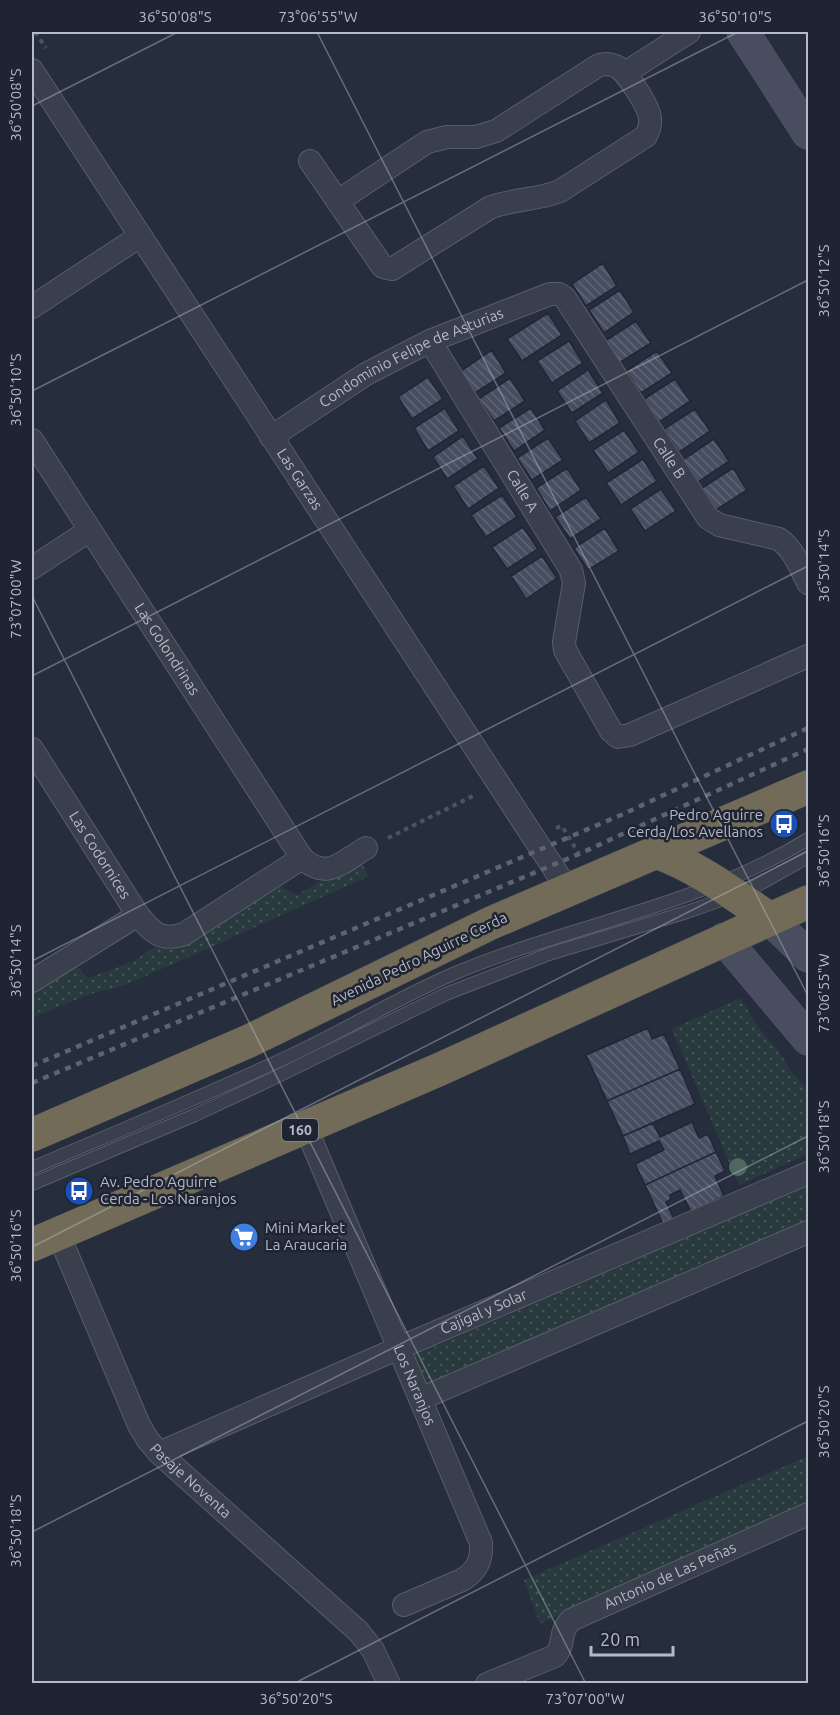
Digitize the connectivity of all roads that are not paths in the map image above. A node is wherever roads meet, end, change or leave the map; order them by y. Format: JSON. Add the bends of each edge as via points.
{"nodes":[{"id":1,"x":689,"y":32,"type":"edge"},
{"id":2,"x":743,"y":32,"type":"edge"},
{"id":3,"x":32,"y":70,"type":"edge"},
{"id":4,"x":625,"y":73,"type":"junction"},
{"id":5,"x":808,"y":133,"type":"edge"},
{"id":6,"x":310,"y":161,"type":"dead end"},
{"id":7,"x":338,"y":201,"type":"junction"},
{"id":8,"x":140,"y":236,"type":"junction"},
{"id":9,"x":559,"y":294,"type":"joint"},
{"id":10,"x":32,"y":307,"type":"edge"},
{"id":11,"x":430,"y":341,"type":"junction"},
{"id":12,"x":271,"y":437,"type":"junction"},
{"id":13,"x":32,"y":440,"type":"edge"},
{"id":14,"x":90,"y":530,"type":"junction"},
{"id":15,"x":32,"y":568,"type":"edge"},
{"id":16,"x":808,"y":583,"type":"edge"},
{"id":17,"x":808,"y":656,"type":"edge"},
{"id":18,"x":32,"y":749,"type":"edge"},
{"id":19,"x":808,"y":787,"type":"edge"},
{"id":20,"x":808,"y":838,"type":"edge"},
{"id":21,"x":366,"y":848,"type":"road end"},
{"id":22,"x":657,"y":852,"type":"junction"},
{"id":23,"x":808,"y":857,"type":"edge"},
{"id":24,"x":303,"y":858,"type":"junction"},
{"id":25,"x":727,"y":889,"type":"junction"},
{"id":26,"x":568,"y":890,"type":"junction"},
{"id":27,"x":808,"y":902,"type":"edge"},
{"id":28,"x":138,"y":915,"type":"junction"},
{"id":29,"x":770,"y":919,"type":"junction"},
{"id":30,"x":724,"y":939,"type":"junction"},
{"id":31,"x":808,"y":956,"type":"edge"},
{"id":32,"x":32,"y":981,"type":"edge"},
{"id":33,"x":808,"y":1039,"type":"edge"},
{"id":34,"x":306,"y":1128,"type":"junction"},
{"id":35,"x":32,"y":1135,"type":"edge"},
{"id":36,"x":32,"y":1168,"type":"edge"},
{"id":37,"x":808,"y":1173,"type":"edge"},
{"id":38,"x":32,"y":1184,"type":"edge"},
{"id":39,"x":808,"y":1232,"type":"edge"},
{"id":40,"x":45,"y":1239,"type":"edge"},
{"id":41,"x":399,"y":1348,"type":"junction"},
{"id":42,"x":420,"y":1399,"type":"junction"},
{"id":43,"x":159,"y":1453,"type":"junction"},
{"id":44,"x":808,"y":1514,"type":"edge"},
{"id":45,"x":404,"y":1605,"type":"dead end"},
{"id":46,"x":389,"y":1683,"type":"edge"},
{"id":47,"x":487,"y":1683,"type":"edge"}],
"edges":[{"from":1,"to":4,"type":"street"},
{"from":2,"to":5,"type":"street"},
{"from":3,"to":8,"type":"street","name":"Las Garzas"},
{"from":4,"to":7,"type":"street","via":[[613,65],[599,65],[496,131],[427,142]]},
{"from":4,"to":7,"type":"street","via":[[650,115],[646,136],[560,191],[491,207],[392,269],[380,263]]},
{"from":6,"to":7,"type":"street"},
{"from":8,"to":10,"type":"street"},
{"from":8,"to":12,"type":"street","name":"Las Garzas"},
{"from":9,"to":11,"type":"street","name":"Condominio Felipe de Asturias","via":[[550,294]]},
{"from":9,"to":16,"type":"street","name":"Calle B","via":[[708,518],[718,525],[779,539],[793,553]]},
{"from":11,"to":12,"type":"street","name":"Condominio Felipe de Asturias","via":[[366,374]]},
{"from":11,"to":17,"type":"street","name":"Calle A","via":[[571,570],[574,583],[565,650],[618,737]]},
{"from":12,"to":26,"type":"street","name":"Las Garzas"},
{"from":13,"to":14,"type":"street","name":"Las Golondrinas"},
{"from":14,"to":15,"type":"street"},
{"from":14,"to":24,"type":"street","name":"Las Golondrinas"},
{"from":18,"to":28,"type":"street","name":"Las Codornices"},
{"from":19,"to":22,"type":"highway","name":"Avenida Pedro Aguirre Cerda"},
{"from":20,"to":25,"type":"lane","via":[[743,874]]},
{"from":21,"to":24,"type":"street","via":[[328,870],[318,869]]},
{"from":22,"to":25,"type":"highway","via":[[675,858]]},
{"from":22,"to":26,"type":"highway","name":"Avenida Pedro Aguirre Cerda"},
{"from":23,"to":25,"type":"lane","via":[[756,886]]},
{"from":24,"to":28,"type":"street","name":"Las Codornices","via":[[173,938],[154,932]]},
{"from":25,"to":29,"type":"highway"},
{"from":25,"to":36,"type":"lane","via":[[543,940],[452,975],[247,1076]]},
{"from":25,"to":38,"type":"lane","via":[[675,915],[549,954],[446,994],[195,1115]]},
{"from":26,"to":35,"type":"highway","name":"Avenida Pedro Aguirre Cerda","via":[[491,923],[241,1045]]},
{"from":27,"to":29,"type":"highway","number":"160"},
{"from":28,"to":32,"type":"street"},
{"from":29,"to":30,"type":"highway","number":"160"},
{"from":29,"to":31,"type":"street"},
{"from":30,"to":33,"type":"street"},
{"from":30,"to":34,"type":"highway","number":"160"},
{"from":34,"to":40,"type":"highway","number":"160"},
{"from":34,"to":41,"type":"street","name":"Los Naranjos"},
{"from":37,"to":41,"type":"street","name":"Cajigal y Solar"},
{"from":39,"to":42,"type":"street"},
{"from":40,"to":43,"type":"street","name":"Pasaje Noventa","via":[[140,1425]]},
{"from":41,"to":42,"type":"street","name":"Los Naranjos"},
{"from":41,"to":43,"type":"street","name":"Cajigal y Solar"},
{"from":42,"to":45,"type":"street","name":"Los Naranjos","via":[[481,1543],[481,1553],[479,1563],[462,1581]]},
{"from":43,"to":46,"type":"street","name":"Pasaje Noventa","via":[[359,1632]]},
{"from":44,"to":47,"type":"street","name":"Antonio de Las Peñas","via":[[571,1620],[555,1656]]}]}
